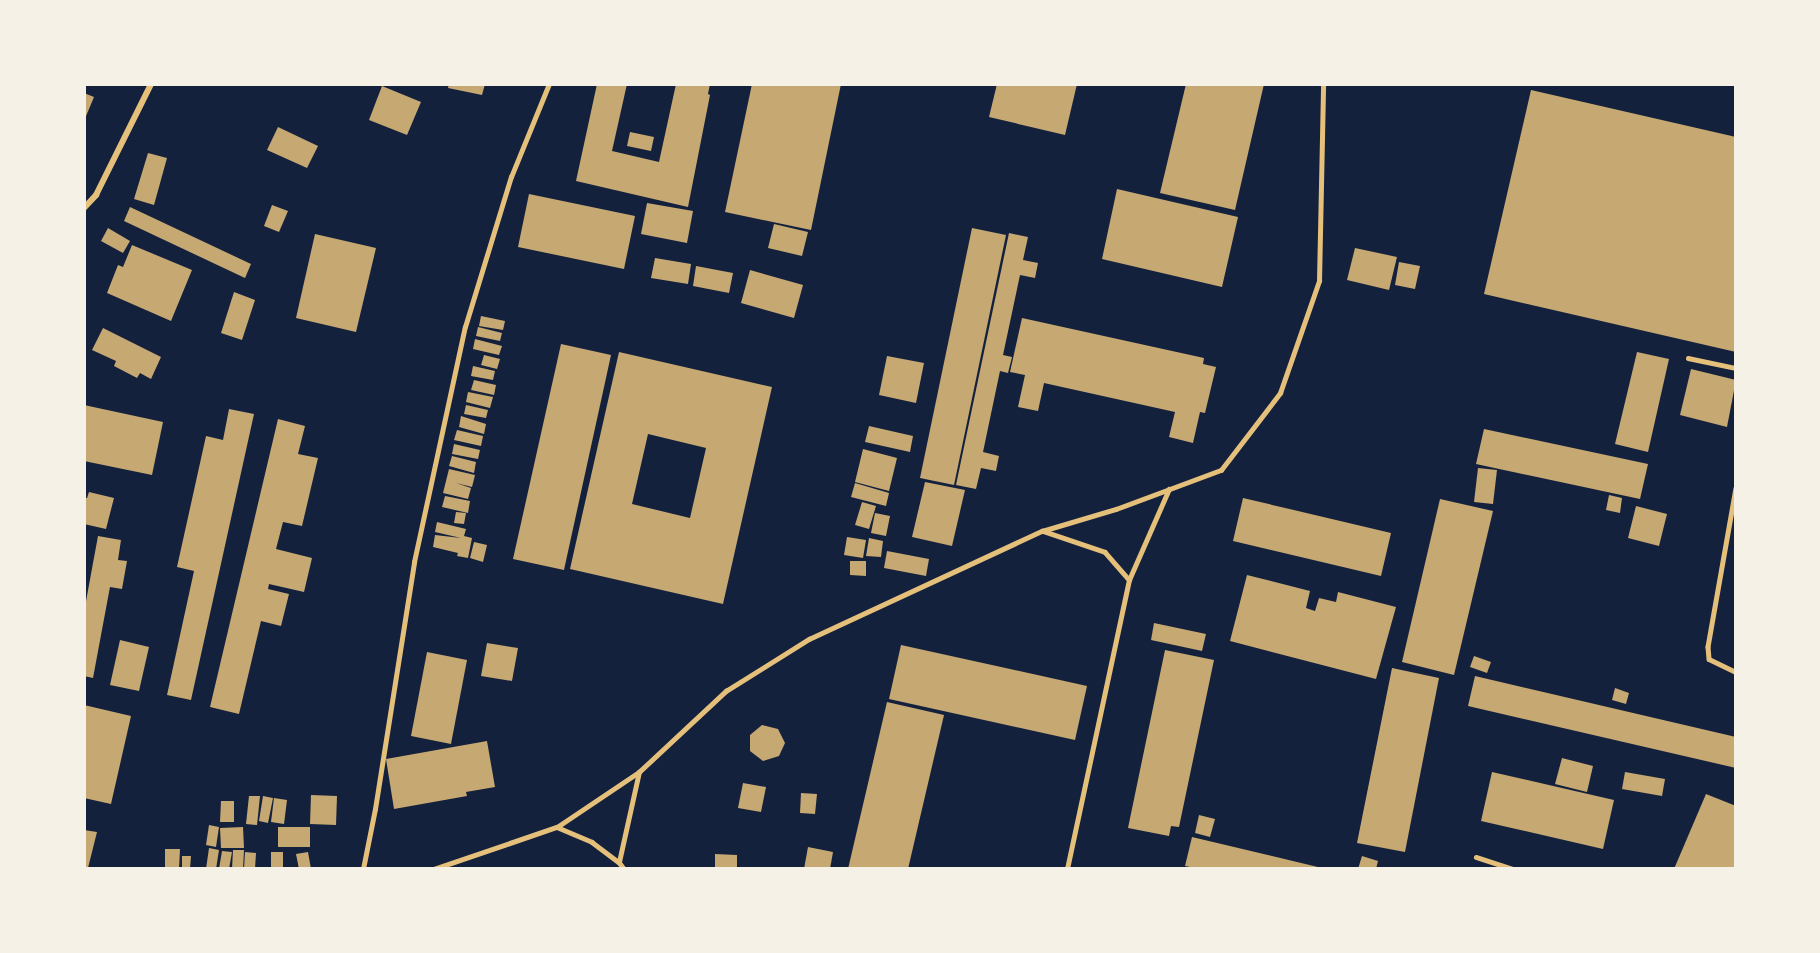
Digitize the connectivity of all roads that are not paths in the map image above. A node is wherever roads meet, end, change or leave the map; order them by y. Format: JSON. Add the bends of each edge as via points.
{"nodes":[{"id":1,"x":151,"y":84,"type":"edge"},
{"id":2,"x":549,"y":84,"type":"edge"},
{"id":3,"x":1323,"y":84,"type":"edge"},
{"id":4,"x":84,"y":208,"type":"edge"},
{"id":5,"x":1688,"y":358,"type":"dead end"},
{"id":6,"x":1736,"y":368,"type":"edge"},
{"id":7,"x":1736,"y":488,"type":"edge"},
{"id":8,"x":1168,"y":489,"type":"junction"},
{"id":9,"x":1042,"y":531,"type":"junction"},
{"id":10,"x":1129,"y":579,"type":"junction"},
{"id":11,"x":1736,"y":672,"type":"edge"},
{"id":12,"x":639,"y":772,"type":"junction"},
{"id":13,"x":557,"y":827,"type":"junction"},
{"id":14,"x":1476,"y":857,"type":"dead end"},
{"id":15,"x":619,"y":862,"type":"junction"},
{"id":16,"x":363,"y":869,"type":"edge"},
{"id":17,"x":434,"y":869,"type":"edge"},
{"id":18,"x":624,"y":869,"type":"edge"},
{"id":19,"x":1067,"y":869,"type":"edge"},
{"id":20,"x":1512,"y":869,"type":"edge"}],
"edges":[{"from":1,"to":4,"type":"street","via":[[96,195]]},
{"from":2,"to":16,"type":"lane","via":[[511,177],[465,327],[414,562]]},
{"from":3,"to":8,"type":"lane","via":[[1319,281],[1280,393],[1221,470]]},
{"from":5,"to":6,"type":"lane"},
{"from":7,"to":11,"type":"lane","via":[[1707,647],[1708,659]]},
{"from":8,"to":9,"type":"lane"},
{"from":8,"to":10,"type":"lane"},
{"from":9,"to":10,"type":"lane","via":[[1106,552]]},
{"from":9,"to":12,"type":"lane","via":[[809,639],[726,691]]},
{"from":10,"to":19,"type":"lane"},
{"from":12,"to":13,"type":"lane"},
{"from":12,"to":15,"type":"lane"},
{"from":13,"to":15,"type":"lane","via":[[592,842]]},
{"from":13,"to":17,"type":"lane"},
{"from":14,"to":20,"type":"lane"},
{"from":15,"to":18,"type":"lane"}]}
